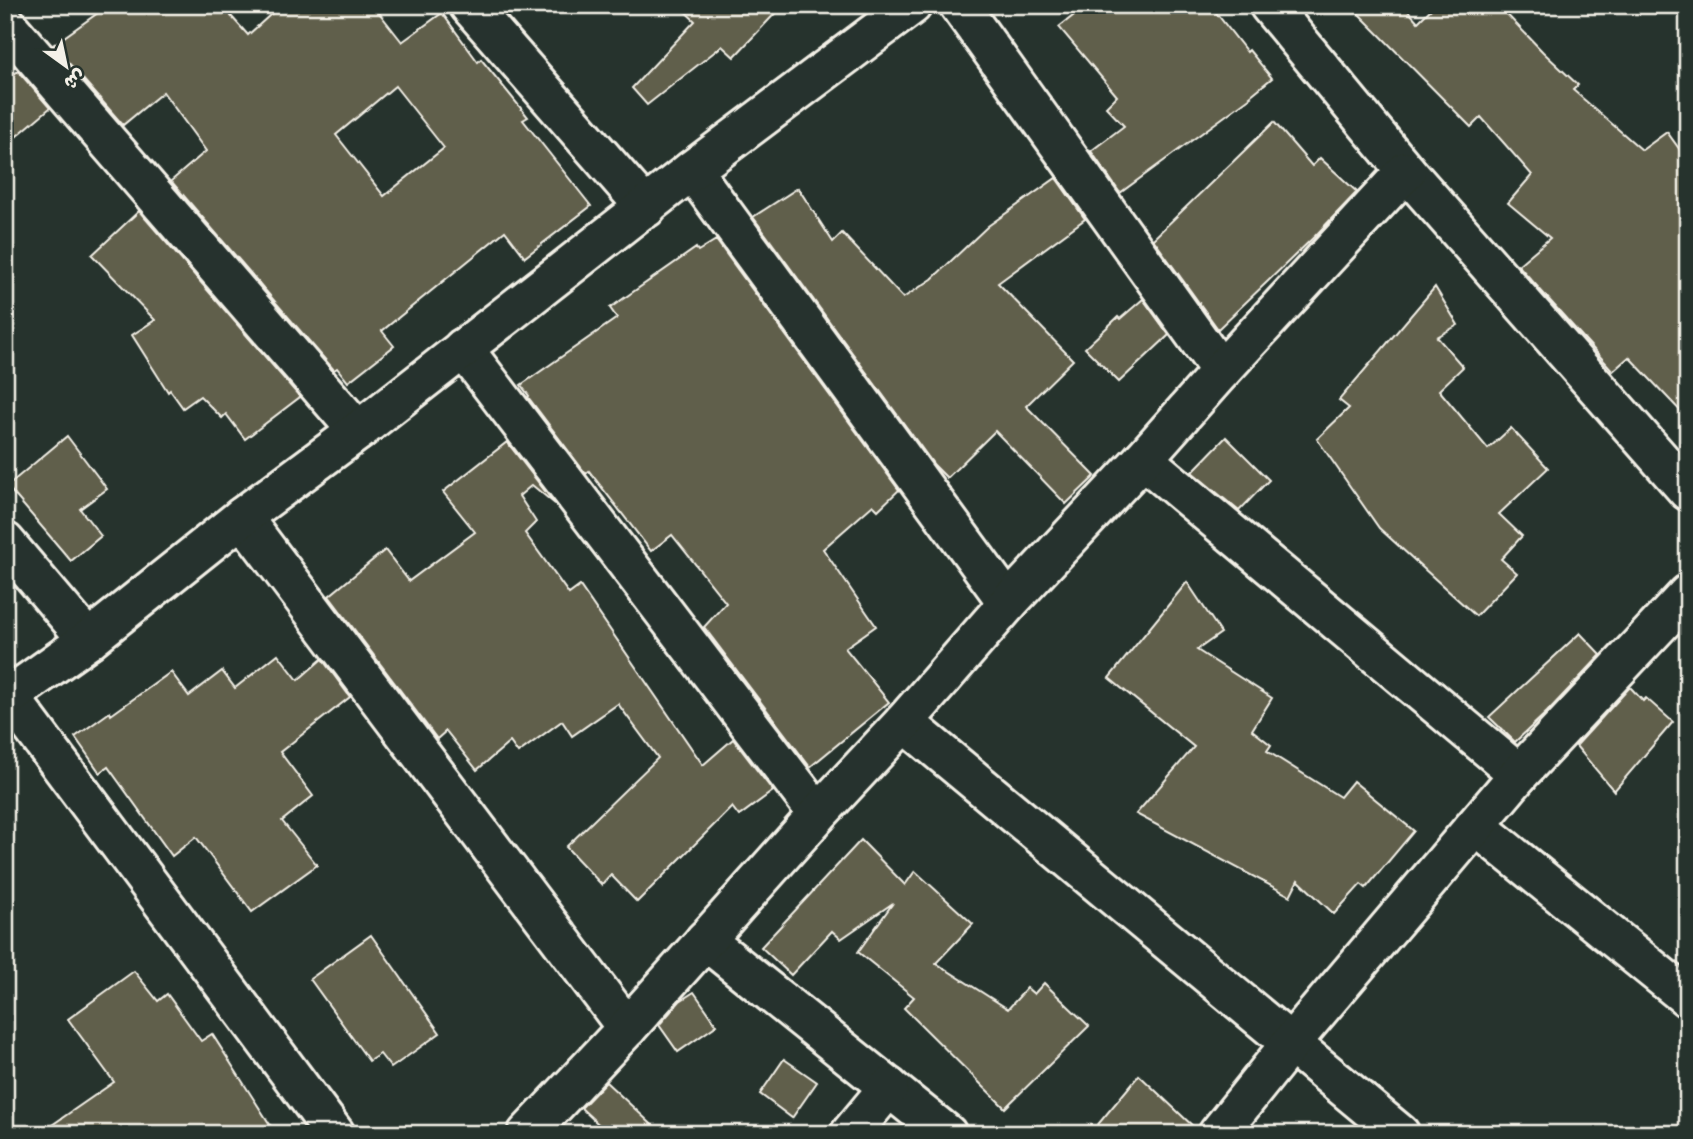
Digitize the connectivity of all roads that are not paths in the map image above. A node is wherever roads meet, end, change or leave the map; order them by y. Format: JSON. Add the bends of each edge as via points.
{"nodes":[{"id":1,"x":469,"y":5,"type":"edge"},
{"id":2,"x":912,"y":5,"type":"edge"},
{"id":3,"x":959,"y":5,"type":"edge"},
{"id":4,"x":1269,"y":5,"type":"edge"},
{"id":5,"x":5,"y":23,"type":"edge"},
{"id":6,"x":692,"y":170,"type":"junction"},
{"id":7,"x":1406,"y":171,"type":"junction"},
{"id":8,"x":646,"y":208,"type":"junction"},
{"id":9,"x":463,"y":348,"type":"junction"},
{"id":10,"x":1221,"y":371,"type":"junction"},
{"id":11,"x":358,"y":431,"type":"junction"},
{"id":12,"x":1143,"y":460,"type":"junction"},
{"id":13,"x":1688,"y":491,"type":"edge"},
{"id":14,"x":242,"y":517,"type":"junction"},
{"id":15,"x":5,"y":542,"type":"edge"},
{"id":16,"x":1688,"y":594,"type":"edge"},
{"id":17,"x":1007,"y":603,"type":"junction"},
{"id":18,"x":88,"y":640,"type":"junction"},
{"id":19,"x":7,"y":698,"type":"edge"},
{"id":20,"x":904,"y":722,"type":"junction"},
{"id":21,"x":1519,"y":775,"type":"junction"},
{"id":22,"x":818,"y":814,"type":"junction"},
{"id":23,"x":1476,"y":825,"type":"junction"},
{"id":24,"x":705,"y":940,"type":"junction"},
{"id":25,"x":1688,"y":998,"type":"edge"},
{"id":26,"x":627,"y":1028,"type":"junction"},
{"id":27,"x":1291,"y":1043,"type":"junction"},
{"id":28,"x":889,"y":1087,"type":"junction"},
{"id":29,"x":335,"y":1134,"type":"edge"},
{"id":30,"x":527,"y":1134,"type":"edge"},
{"id":31,"x":850,"y":1134,"type":"edge"},
{"id":32,"x":947,"y":1134,"type":"edge"},
{"id":33,"x":1218,"y":1134,"type":"edge"},
{"id":34,"x":1400,"y":1134,"type":"edge"}],
"edges":[{"from":1,"to":8,"type":"street"},
{"from":2,"to":6,"type":"street"},
{"from":3,"to":10,"type":"street"},
{"from":4,"to":7,"type":"street"},
{"from":5,"to":11,"type":"street"},
{"from":6,"to":8,"type":"street"},
{"from":6,"to":17,"type":"street"},
{"from":7,"to":10,"type":"street"},
{"from":7,"to":13,"type":"street"},
{"from":8,"to":9,"type":"street"},
{"from":9,"to":11,"type":"street"},
{"from":9,"to":22,"type":"street"},
{"from":10,"to":12,"type":"street"},
{"from":11,"to":14,"type":"street"},
{"from":12,"to":17,"type":"street"},
{"from":12,"to":21,"type":"street"},
{"from":14,"to":18,"type":"street"},
{"from":14,"to":26,"type":"street"},
{"from":15,"to":18,"type":"street"},
{"from":16,"to":21,"type":"street"},
{"from":17,"to":20,"type":"street"},
{"from":18,"to":19,"type":"street"},
{"from":19,"to":29,"type":"street"},
{"from":20,"to":22,"type":"street"},
{"from":20,"to":27,"type":"street"},
{"from":21,"to":23,"type":"street"},
{"from":22,"to":24,"type":"street"},
{"from":23,"to":25,"type":"street"},
{"from":23,"to":27,"type":"street"},
{"from":24,"to":26,"type":"street"},
{"from":24,"to":28,"type":"street"},
{"from":26,"to":30,"type":"street"},
{"from":27,"to":33,"type":"street"},
{"from":27,"to":34,"type":"street"},
{"from":28,"to":31,"type":"street"},
{"from":28,"to":32,"type":"street"}]}
